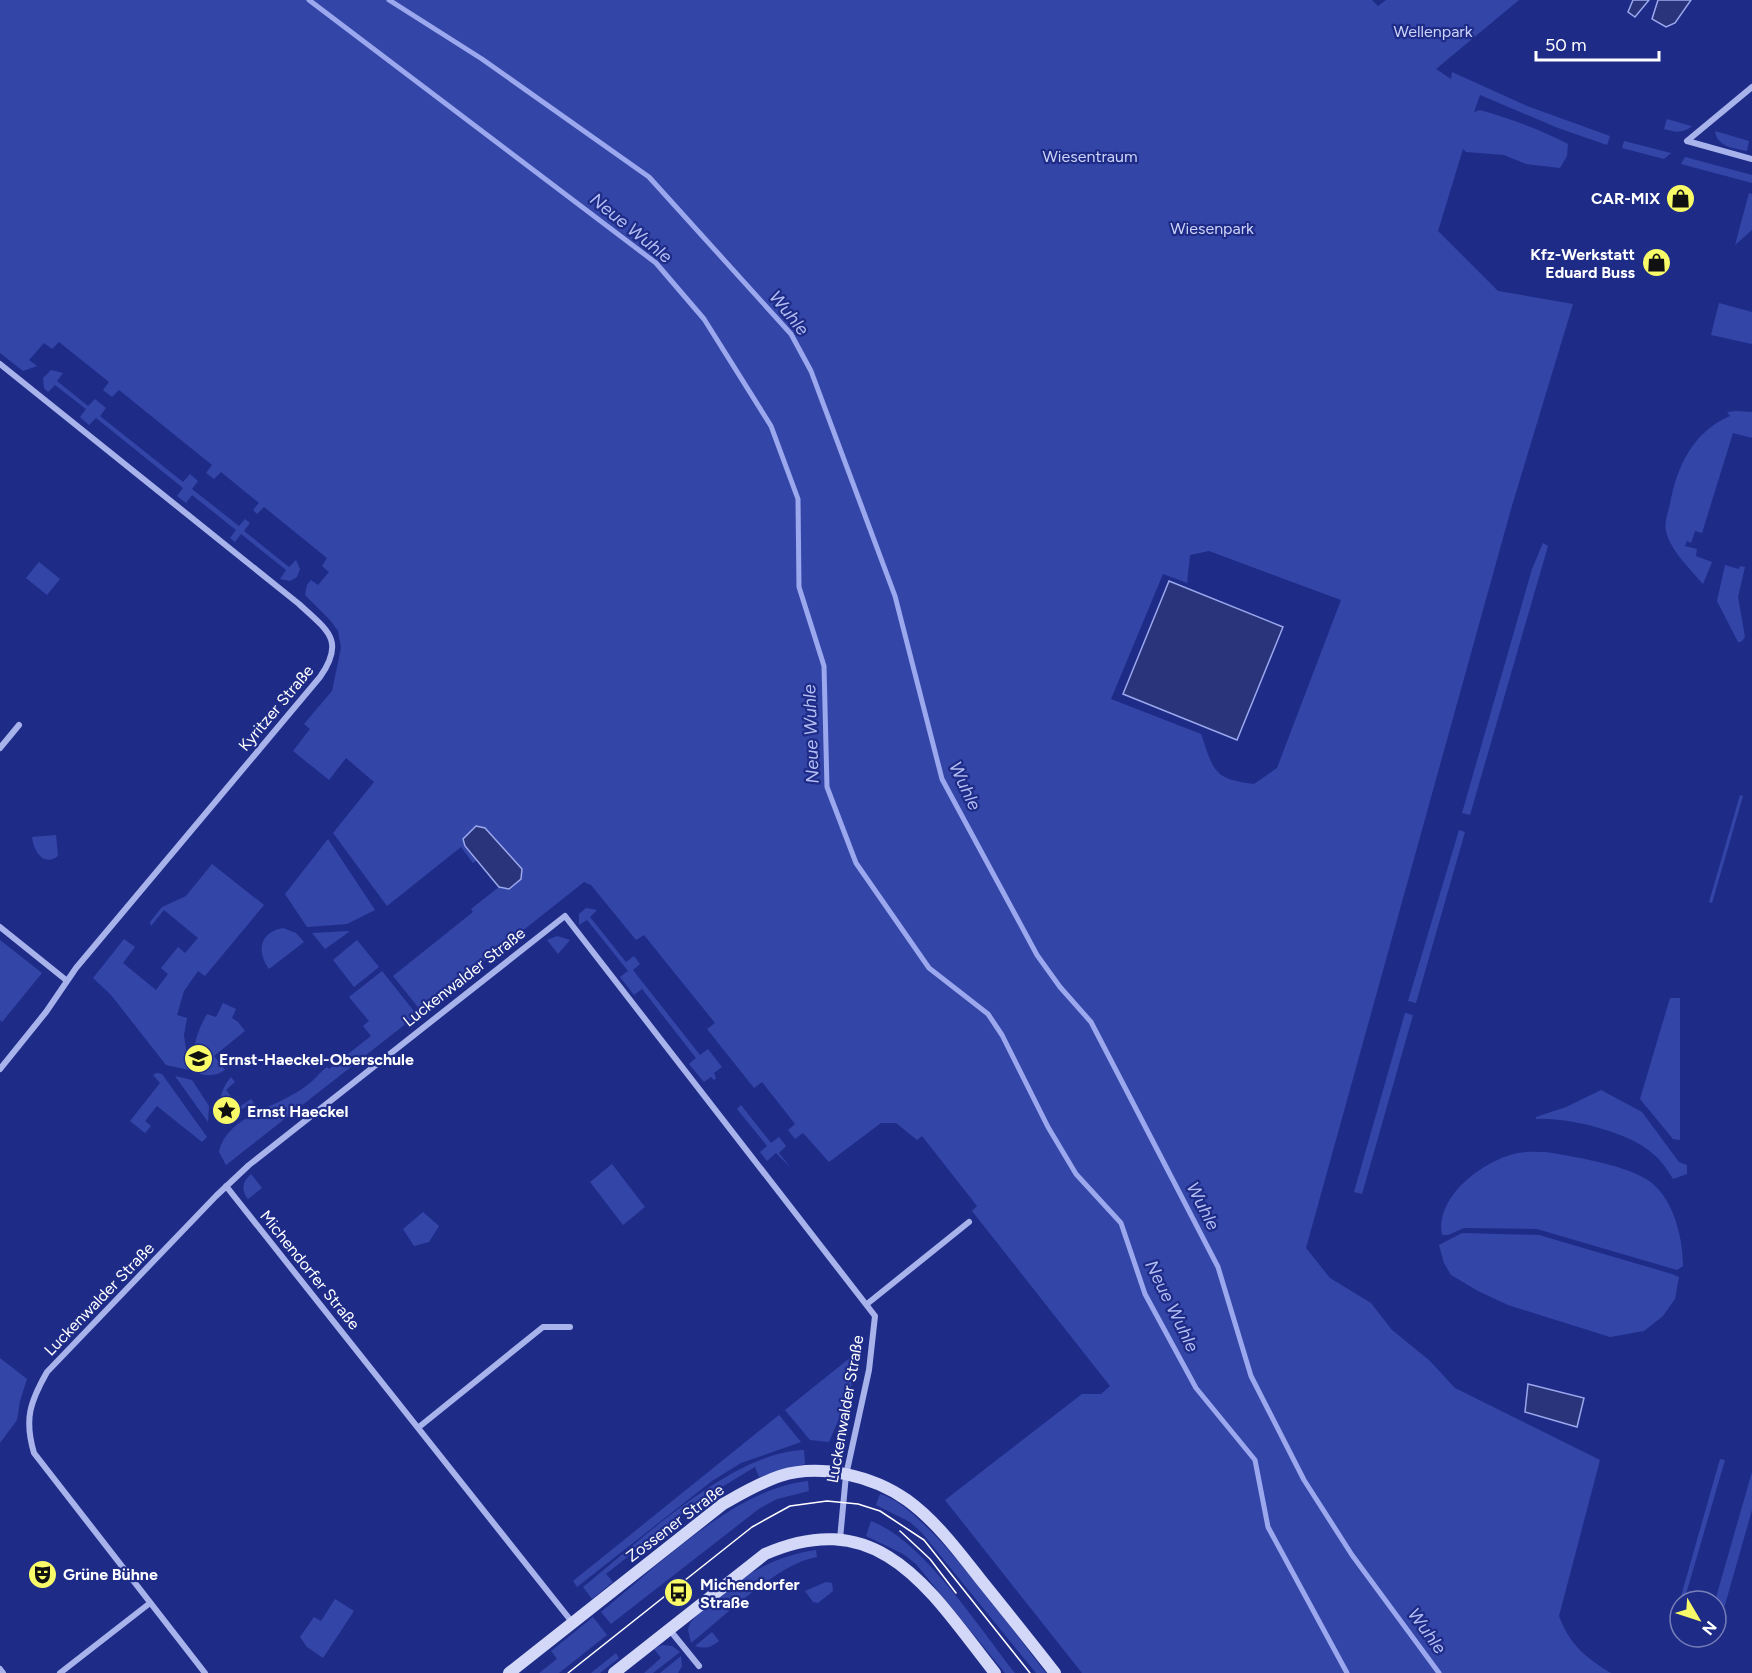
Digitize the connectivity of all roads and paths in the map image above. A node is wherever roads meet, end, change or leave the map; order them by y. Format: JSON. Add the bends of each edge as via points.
{"nodes":[{"id":1,"x":1752,"y":87,"type":"edge"},
{"id":2,"x":1752,"y":159,"type":"edge"},
{"id":3,"x":0,"y":364,"type":"edge"},
{"id":4,"x":19,"y":725,"type":"dead end"},
{"id":5,"x":0,"y":748,"type":"edge"},
{"id":6,"x":0,"y":927,"type":"edge"},
{"id":7,"x":66,"y":980,"type":"junction"},
{"id":8,"x":0,"y":1069,"type":"edge"},
{"id":9,"x":225,"y":1186,"type":"junction"},
{"id":10,"x":969,"y":1222,"type":"dead end"},
{"id":11,"x":867,"y":1304,"type":"junction"},
{"id":12,"x":570,"y":1327,"type":"dead end"},
{"id":13,"x":418,"y":1427,"type":"junction"},
{"id":14,"x":846,"y":1474,"type":"junction"},
{"id":15,"x":840,"y":1539,"type":"junction"},
{"id":16,"x":150,"y":1603,"type":"junction"},
{"id":17,"x":572,"y":1622,"type":"junction"},
{"id":18,"x":669,"y":1629,"type":"junction"},
{"id":19,"x":699,"y":1666,"type":"dead end"},
{"id":20,"x":0,"y":1669,"type":"edge"},
{"id":21,"x":3,"y":1673,"type":"edge"},
{"id":22,"x":60,"y":1673,"type":"edge"},
{"id":23,"x":205,"y":1673,"type":"edge"},
{"id":24,"x":509,"y":1673,"type":"edge"},
{"id":25,"x":614,"y":1673,"type":"edge"},
{"id":26,"x":995,"y":1673,"type":"edge"},
{"id":27,"x":1055,"y":1673,"type":"edge"}],
"edges":[{"from":1,"to":2,"type":"street","via":[[1687,141]]},
{"from":3,"to":7,"type":"street","name":"Kyritzer Straße","via":[[299,604],[327,630],[333,646],[331,662],[320,678]]},
{"from":4,"to":5,"type":"street"},
{"from":6,"to":7,"type":"street"},
{"from":7,"to":8,"type":"street","name":"Kyritzer Straße"},
{"from":9,"to":11,"type":"street","name":"Luckenwalder Straße","via":[[565,916]]},
{"from":9,"to":13,"type":"street","name":"Michendorfer Straße"},
{"from":9,"to":16,"type":"street","name":"Luckenwalder Straße","via":[[47,1372],[33,1397],[28,1420],[29,1437],[39,1460]]},
{"from":10,"to":11,"type":"street"},
{"from":11,"to":14,"type":"street","name":"Luckenwalder Straße","via":[[875,1316],[869,1370]]},
{"from":12,"to":13,"type":"street","via":[[543,1327]]},
{"from":13,"to":17,"type":"street","name":"Michendorfer Straße"},
{"from":14,"to":15,"type":"street","name":"Luckenwalder Straße"},
{"from":14,"to":17,"type":"street","name":"Zossener Straße","via":[[817,1471],[782,1475],[752,1487],[723,1504]]},
{"from":14,"to":27,"type":"street","name":"Zossener Straße","via":[[889,1488],[924,1513]]},
{"from":15,"to":18,"type":"street","via":[[799,1542],[765,1554]]},
{"from":15,"to":26,"type":"street","via":[[874,1548],[912,1574]]},
{"from":16,"to":22,"type":"street"},
{"from":16,"to":23,"type":"street","name":"Luckenwalder Straße"},
{"from":17,"to":24,"type":"street","name":"Zossener Straße"},
{"from":18,"to":19,"type":"street"},
{"from":18,"to":25,"type":"street"},
{"from":20,"to":21,"type":"street"}]}
